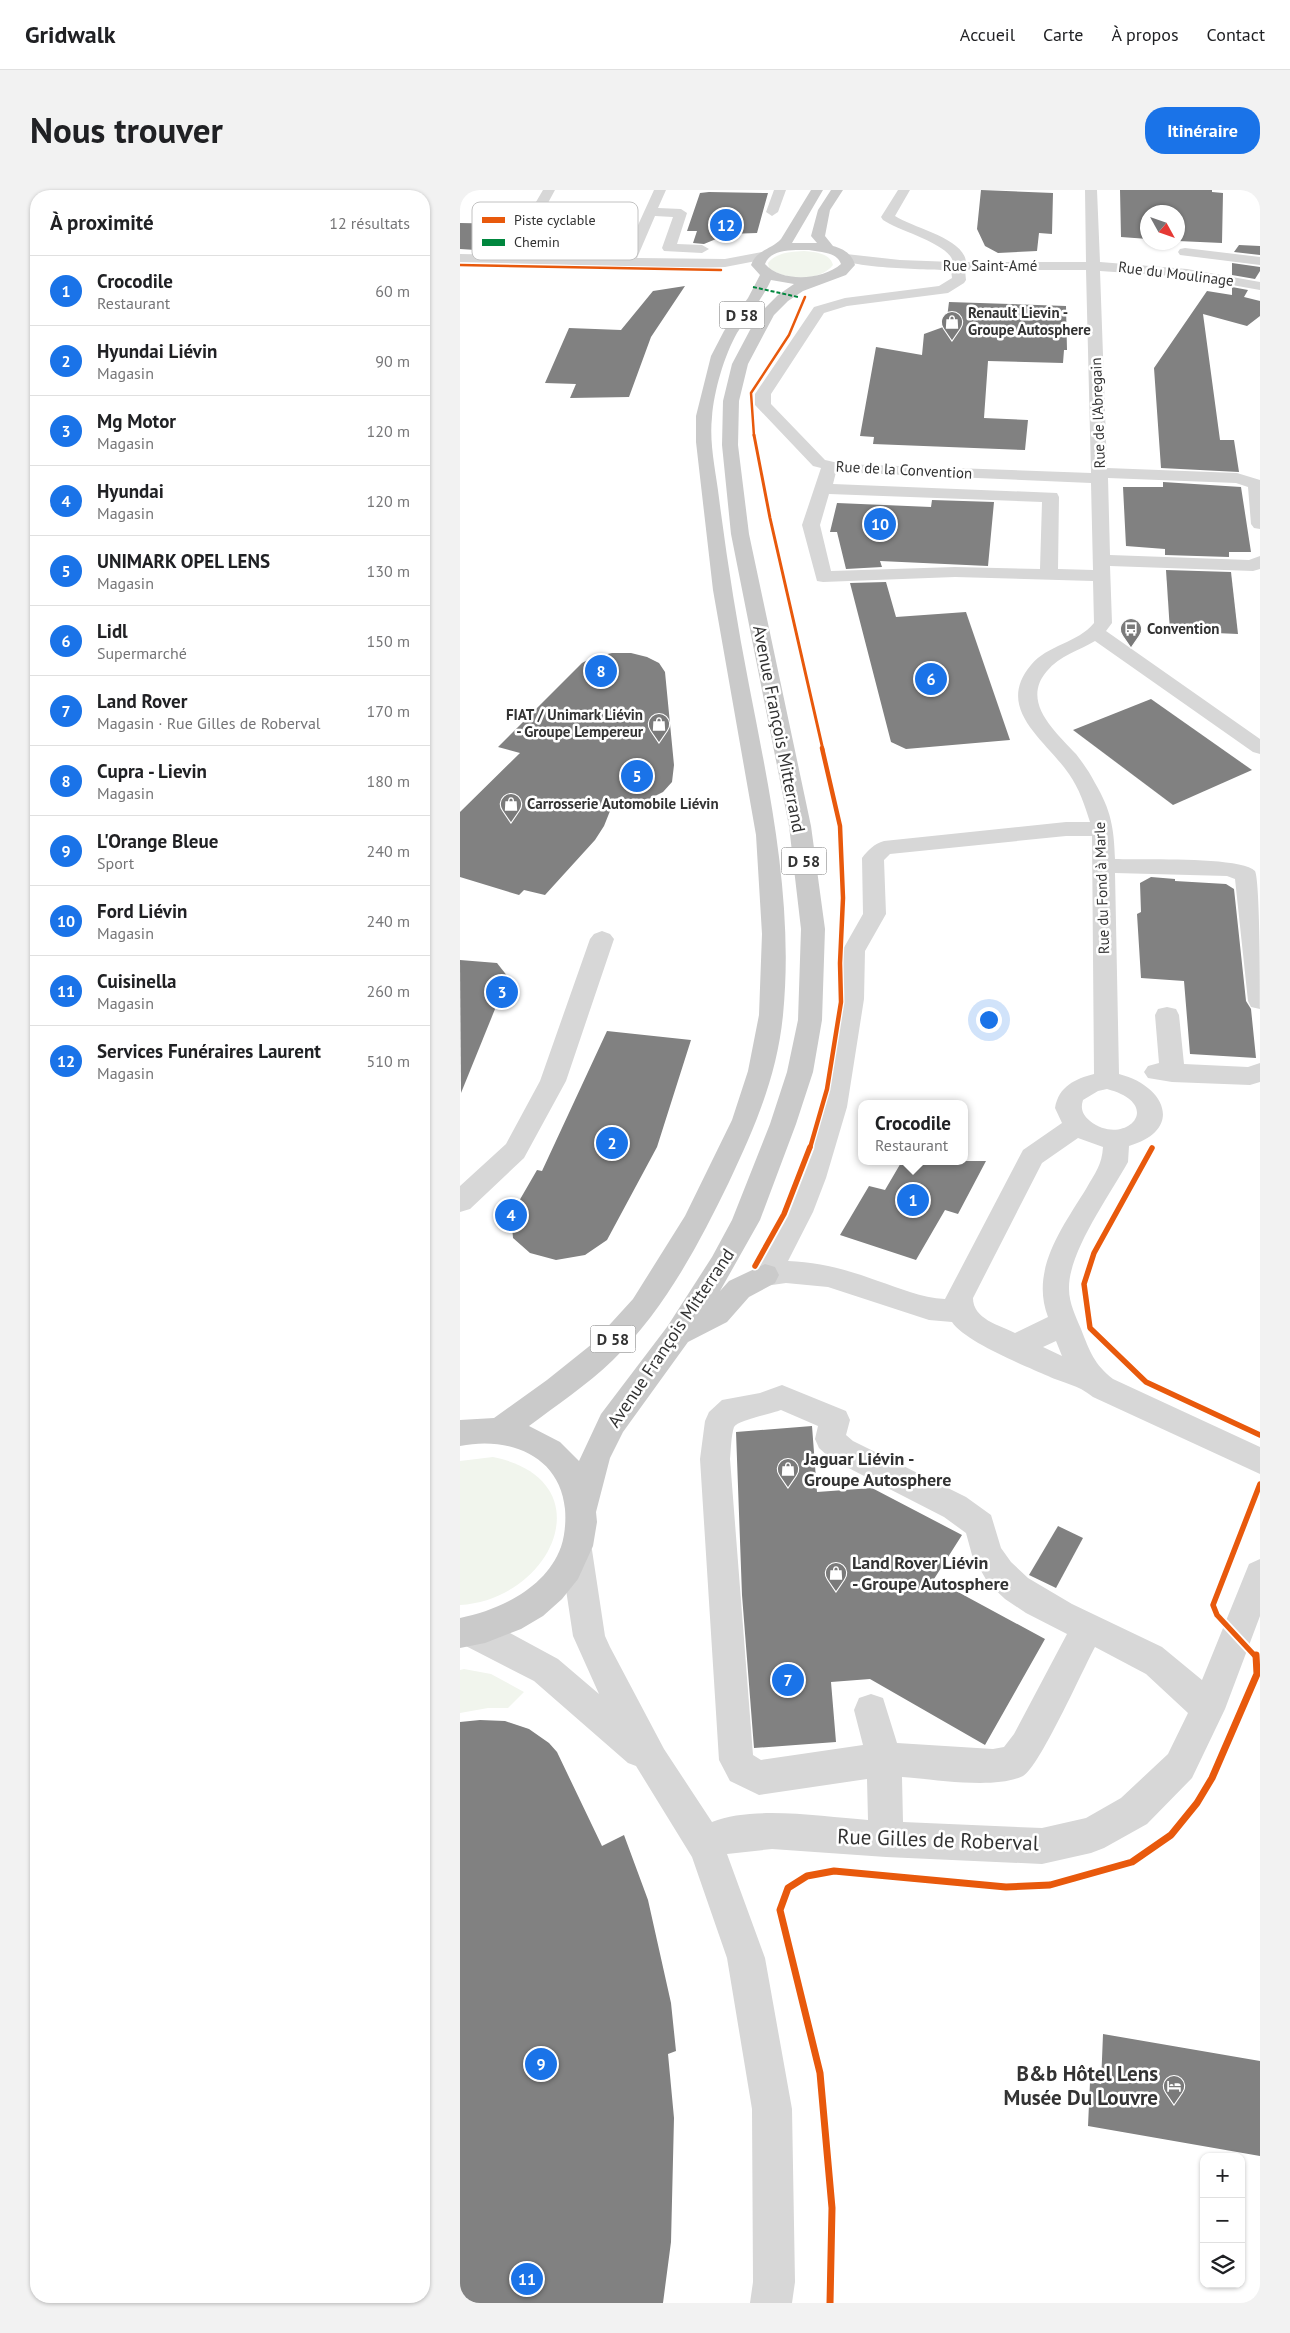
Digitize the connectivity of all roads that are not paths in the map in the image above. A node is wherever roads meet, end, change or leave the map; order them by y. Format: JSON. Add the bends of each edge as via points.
{"nodes":[{"id":1,"x":549,"y":190,"type":"edge"},
{"id":2,"x":660,"y":190,"type":"edge"},
{"id":3,"x":780,"y":190,"type":"edge"},
{"id":4,"x":817,"y":190,"type":"edge"},
{"id":5,"x":837,"y":190,"type":"edge"},
{"id":6,"x":904,"y":190,"type":"edge"},
{"id":7,"x":1091,"y":190,"type":"edge"},
{"id":8,"x":542,"y":202,"type":"edge"},
{"id":9,"x":651,"y":212,"type":"junction"},
{"id":10,"x":772,"y":212,"type":"dead end"},
{"id":11,"x":638,"y":241,"type":"edge"},
{"id":12,"x":780,"y":248,"type":"junction"},
{"id":13,"x":827,"y":248,"type":"junction"},
{"id":14,"x":1184,"y":252,"type":"dead end"},
{"id":15,"x":846,"y":258,"type":"junction"},
{"id":16,"x":537,"y":260,"type":"edge"},
{"id":17,"x":630,"y":260,"type":"edge"},
{"id":18,"x":1260,"y":261,"type":"edge"},
{"id":19,"x":720,"y":263,"type":"junction"},
{"id":20,"x":628,"y":264,"type":"junction"},
{"id":21,"x":888,"y":264,"type":"junction"},
{"id":22,"x":763,"y":266,"type":"junction"},
{"id":23,"x":958,"y":266,"type":"junction"},
{"id":24,"x":1092,"y":266,"type":"junction"},
{"id":25,"x":841,"y":272,"type":"junction"},
{"id":26,"x":817,"y":280,"type":"junction"},
{"id":27,"x":1260,"y":286,"type":"edge"},
{"id":28,"x":830,"y":466,"type":"junction"},
{"id":29,"x":955,"y":473,"type":"junction"},
{"id":30,"x":1100,"y":476,"type":"junction"},
{"id":31,"x":1258,"y":484,"type":"edge"},
{"id":32,"x":823,"y":489,"type":"junction"},
{"id":33,"x":951,"y":494,"type":"junction"},
{"id":34,"x":1260,"y":524,"type":"edge"},
{"id":35,"x":1260,"y":561,"type":"edge"},
{"id":36,"x":1102,"y":568,"type":"junction"},
{"id":37,"x":1049,"y":574,"type":"junction"},
{"id":38,"x":1095,"y":632,"type":"junction"},
{"id":39,"x":1260,"y":748,"type":"edge"},
{"id":40,"x":1102,"y":829,"type":"junction"},
{"id":41,"x":1103,"y":866,"type":"junction"},
{"id":42,"x":602,"y":940,"type":"dead end"},
{"id":43,"x":1260,"y":1001,"type":"edge"},
{"id":44,"x":1168,"y":1015,"type":"dead end"},
{"id":45,"x":1260,"y":1072,"type":"edge"},
{"id":46,"x":1107,"y":1080,"type":"junction"},
{"id":47,"x":1078,"y":1126,"type":"junction"},
{"id":48,"x":1116,"y":1139,"type":"junction"},
{"id":49,"x":460,"y":1202,"type":"edge"},
{"id":50,"x":765,"y":1275,"type":"junction"},
{"id":51,"x":960,"y":1311,"type":"junction"},
{"id":52,"x":1063,"y":1322,"type":"junction"},
{"id":53,"x":677,"y":1335,"type":"junction"},
{"id":54,"x":1011,"y":1346,"type":"junction"},
{"id":55,"x":1089,"y":1377,"type":"junction"},
{"id":56,"x":462,"y":1431,"type":"edge"},
{"id":57,"x":499,"y":1431,"type":"junction"},
{"id":58,"x":1260,"y":1461,"type":"edge"},
{"id":59,"x":582,"y":1509,"type":"junction"},
{"id":60,"x":576,"y":1550,"type":"junction"},
{"id":61,"x":1260,"y":1574,"type":"edge"},
{"id":62,"x":1088,"y":1627,"type":"junction"},
{"id":63,"x":465,"y":1633,"type":"edge"},
{"id":64,"x":1208,"y":1709,"type":"junction"},
{"id":65,"x":871,"y":1710,"type":"dead end"},
{"id":66,"x":884,"y":1759,"type":"junction"},
{"id":67,"x":652,"y":1761,"type":"junction"},
{"id":68,"x":886,"y":1839,"type":"junction"},
{"id":69,"x":706,"y":1847,"type":"junction"},
{"id":70,"x":771,"y":2303,"type":"edge"}],
"edges":[{"from":1,"to":8,"type":"street"},
{"from":2,"to":9,"type":"street"},
{"from":3,"to":10,"type":"street"},
{"from":4,"to":12,"type":"main road","via":[[804,208],[792,236]]},
{"from":5,"to":13,"type":"main road","via":[[824,210],[818,236]]},
{"from":6,"to":23,"type":"street","via":[[888,217],[899,226],[936,239],[955,251],[960,260]]},
{"from":7,"to":24,"type":"street","name":"Rue de l'Abregain"},
{"from":9,"to":11,"type":"street"},
{"from":9,"to":19,"type":"street","via":[[681,213],[669,248],[719,250]]},
{"from":12,"to":13,"type":"main road"},
{"from":12,"to":22,"type":"main road"},
{"from":13,"to":15,"type":"main road"},
{"from":14,"to":18,"type":"street"},
{"from":15,"to":21,"type":"street"},
{"from":15,"to":25,"type":"main road","via":[[848,265]]},
{"from":16,"to":20,"type":"street"},
{"from":17,"to":20,"type":"street"},
{"from":19,"to":20,"type":"street"},
{"from":19,"to":22,"type":"street"},
{"from":21,"to":23,"type":"street","name":"Rue Saint-Amé"},
{"from":21,"to":25,"type":"street"},
{"from":22,"to":26,"type":"main road","via":[[786,280]]},
{"from":22,"to":57,"type":"main road","name":"Avenue François Mitterrand","number":"D 58","via":[[755,300],[731,331],[718,356],[704,416],[704,442],[722,590],[767,834],[774,934],[771,1015],[761,1071],[744,1120],[697,1220],[643,1307],[602,1352]]},
{"from":23,"to":24,"type":"street","name":"Rue Saint-Amé"},
{"from":23,"to":28,"type":"street","name":"Rue de la Convention","via":[[959,280],[943,290],[845,302],[819,310],[763,394],[763,405],[819,463]]},
{"from":24,"to":27,"type":"street","name":"Rue du Moulinage","via":[[1188,272]]},
{"from":24,"to":30,"type":"street","name":"Rue de l'Abregain"},
{"from":25,"to":26,"type":"main road"},
{"from":26,"to":53,"type":"main road","name":"Avenue François Mitterrand","number":"D 58","via":[[783,298],[765,318],[740,364],[731,401],[730,445],[742,543],[800,826],[813,929],[810,1020],[800,1072],[784,1124],[746,1220],[722,1265]]},
{"from":28,"to":29,"type":"street","name":"Rue de la Convention"},
{"from":28,"to":32,"type":"street"},
{"from":29,"to":30,"type":"street","name":"Rue de la Convention"},
{"from":29,"to":33,"type":"street"},
{"from":30,"to":31,"type":"street","name":"Rue de la Convention","via":[[1237,478]]},
{"from":30,"to":36,"type":"street","name":"Rue de l'Abregain"},
{"from":31,"to":34,"type":"street"},
{"from":32,"to":33,"type":"street"},
{"from":32,"to":37,"type":"street","via":[[811,525],[823,577],[955,572]]},
{"from":33,"to":37,"type":"street","via":[[1051,497]]},
{"from":35,"to":36,"type":"street","via":[[1253,566]]},
{"from":36,"to":37,"type":"street"},
{"from":36,"to":38,"type":"street","name":"Rue de l'Abregain","via":[[1103,623]]},
{"from":38,"to":39,"type":"street"},
{"from":38,"to":40,"type":"street","name":"Rue du Fond à Marle","via":[[1038,667],[1030,680],[1027,694],[1035,722],[1076,768],[1090,791]]},
{"from":40,"to":41,"type":"street","name":"Rue du Fond à Marle"},
{"from":40,"to":50,"type":"street","via":[[1066,829],[884,848],[873,858],[874,916],[861,934],[852,956],[847,1042],[827,1137],[802,1206],[780,1254]]},
{"from":41,"to":43,"type":"street","via":[[1230,870],[1246,875]]},
{"from":41,"to":46,"type":"street","name":"Rue du Fond à Marle"},
{"from":42,"to":49,"type":"street","via":[[553,1081],[515,1152]]},
{"from":44,"to":45,"type":"street","via":[[1165,1072],[1250,1076]]},
{"from":46,"to":47,"type":"street","via":[[1084,1085],[1075,1091],[1068,1108]]},
{"from":46,"to":48,"type":"street","via":[[1119,1081],[1140,1092],[1151,1108],[1150,1117],[1139,1132]]},
{"from":47,"to":48,"type":"street","via":[[1102,1138]]},
{"from":47,"to":51,"type":"street","via":[[1032,1157],[959,1298]]},
{"from":48,"to":52,"type":"street","via":[[1115,1162],[1068,1243],[1058,1268],[1055,1289]]},
{"from":50,"to":51,"type":"street","via":[[804,1271],[931,1309]]},
{"from":50,"to":53,"type":"main road","via":[[739,1289],[717,1314]]},
{"from":51,"to":54,"type":"street","via":[[973,1326]]},
{"from":52,"to":54,"type":"street","via":[[1031,1341]]},
{"from":52,"to":55,"type":"street","via":[[1079,1362]]},
{"from":53,"to":59,"type":"main road","name":"Avenue François Mitterrand","number":"D 58","via":[[612,1423],[595,1458]]},
{"from":54,"to":55,"type":"street","via":[[1059,1368]]},
{"from":55,"to":58,"type":"street","via":[[1103,1388]]},
{"from":56,"to":57,"type":"main road"},
{"from":57,"to":59,"type":"main road","via":[[524,1437],[547,1448],[564,1465],[576,1485]]},
{"from":59,"to":60,"type":"main road","via":[[582,1529]]},
{"from":60,"to":63,"type":"main road","via":[[561,1578],[537,1602],[507,1621]]},
{"from":60,"to":67,"type":"street","via":[[589,1636]]},
{"from":61,"to":64,"type":"street","name":"Rue Gilles de Roberval"},
{"from":62,"to":64,"type":"street","via":[[1152,1659]]},
{"from":62,"to":66,"type":"street","via":[[1026,1746],[1013,1763],[993,1766]]},
{"from":62,"to":66,"type":"street","via":[[1038,1603],[1004,1579],[988,1555],[980,1525],[955,1507],[842,1450],[830,1439],[835,1420],[782,1397],[761,1405],[733,1409],[720,1421],[715,1459],[736,1760],[742,1769],[759,1778]]},
{"from":63,"to":67,"type":"street","via":[[498,1644],[546,1670]]},
{"from":64,"to":68,"type":"street","name":"Rue Gilles de Roberval","via":[[1180,1766],[1134,1811],[1091,1835],[1042,1846]]},
{"from":65,"to":66,"type":"street"},
{"from":66,"to":68,"type":"street"},
{"from":67,"to":69,"type":"street"},
{"from":68,"to":69,"type":"street","name":"Rue Gilles de Roberval","via":[[772,1831],[722,1836]]},
{"from":69,"to":70,"type":"street","via":[[746,1958],[772,2109],[774,2282]]}]}
